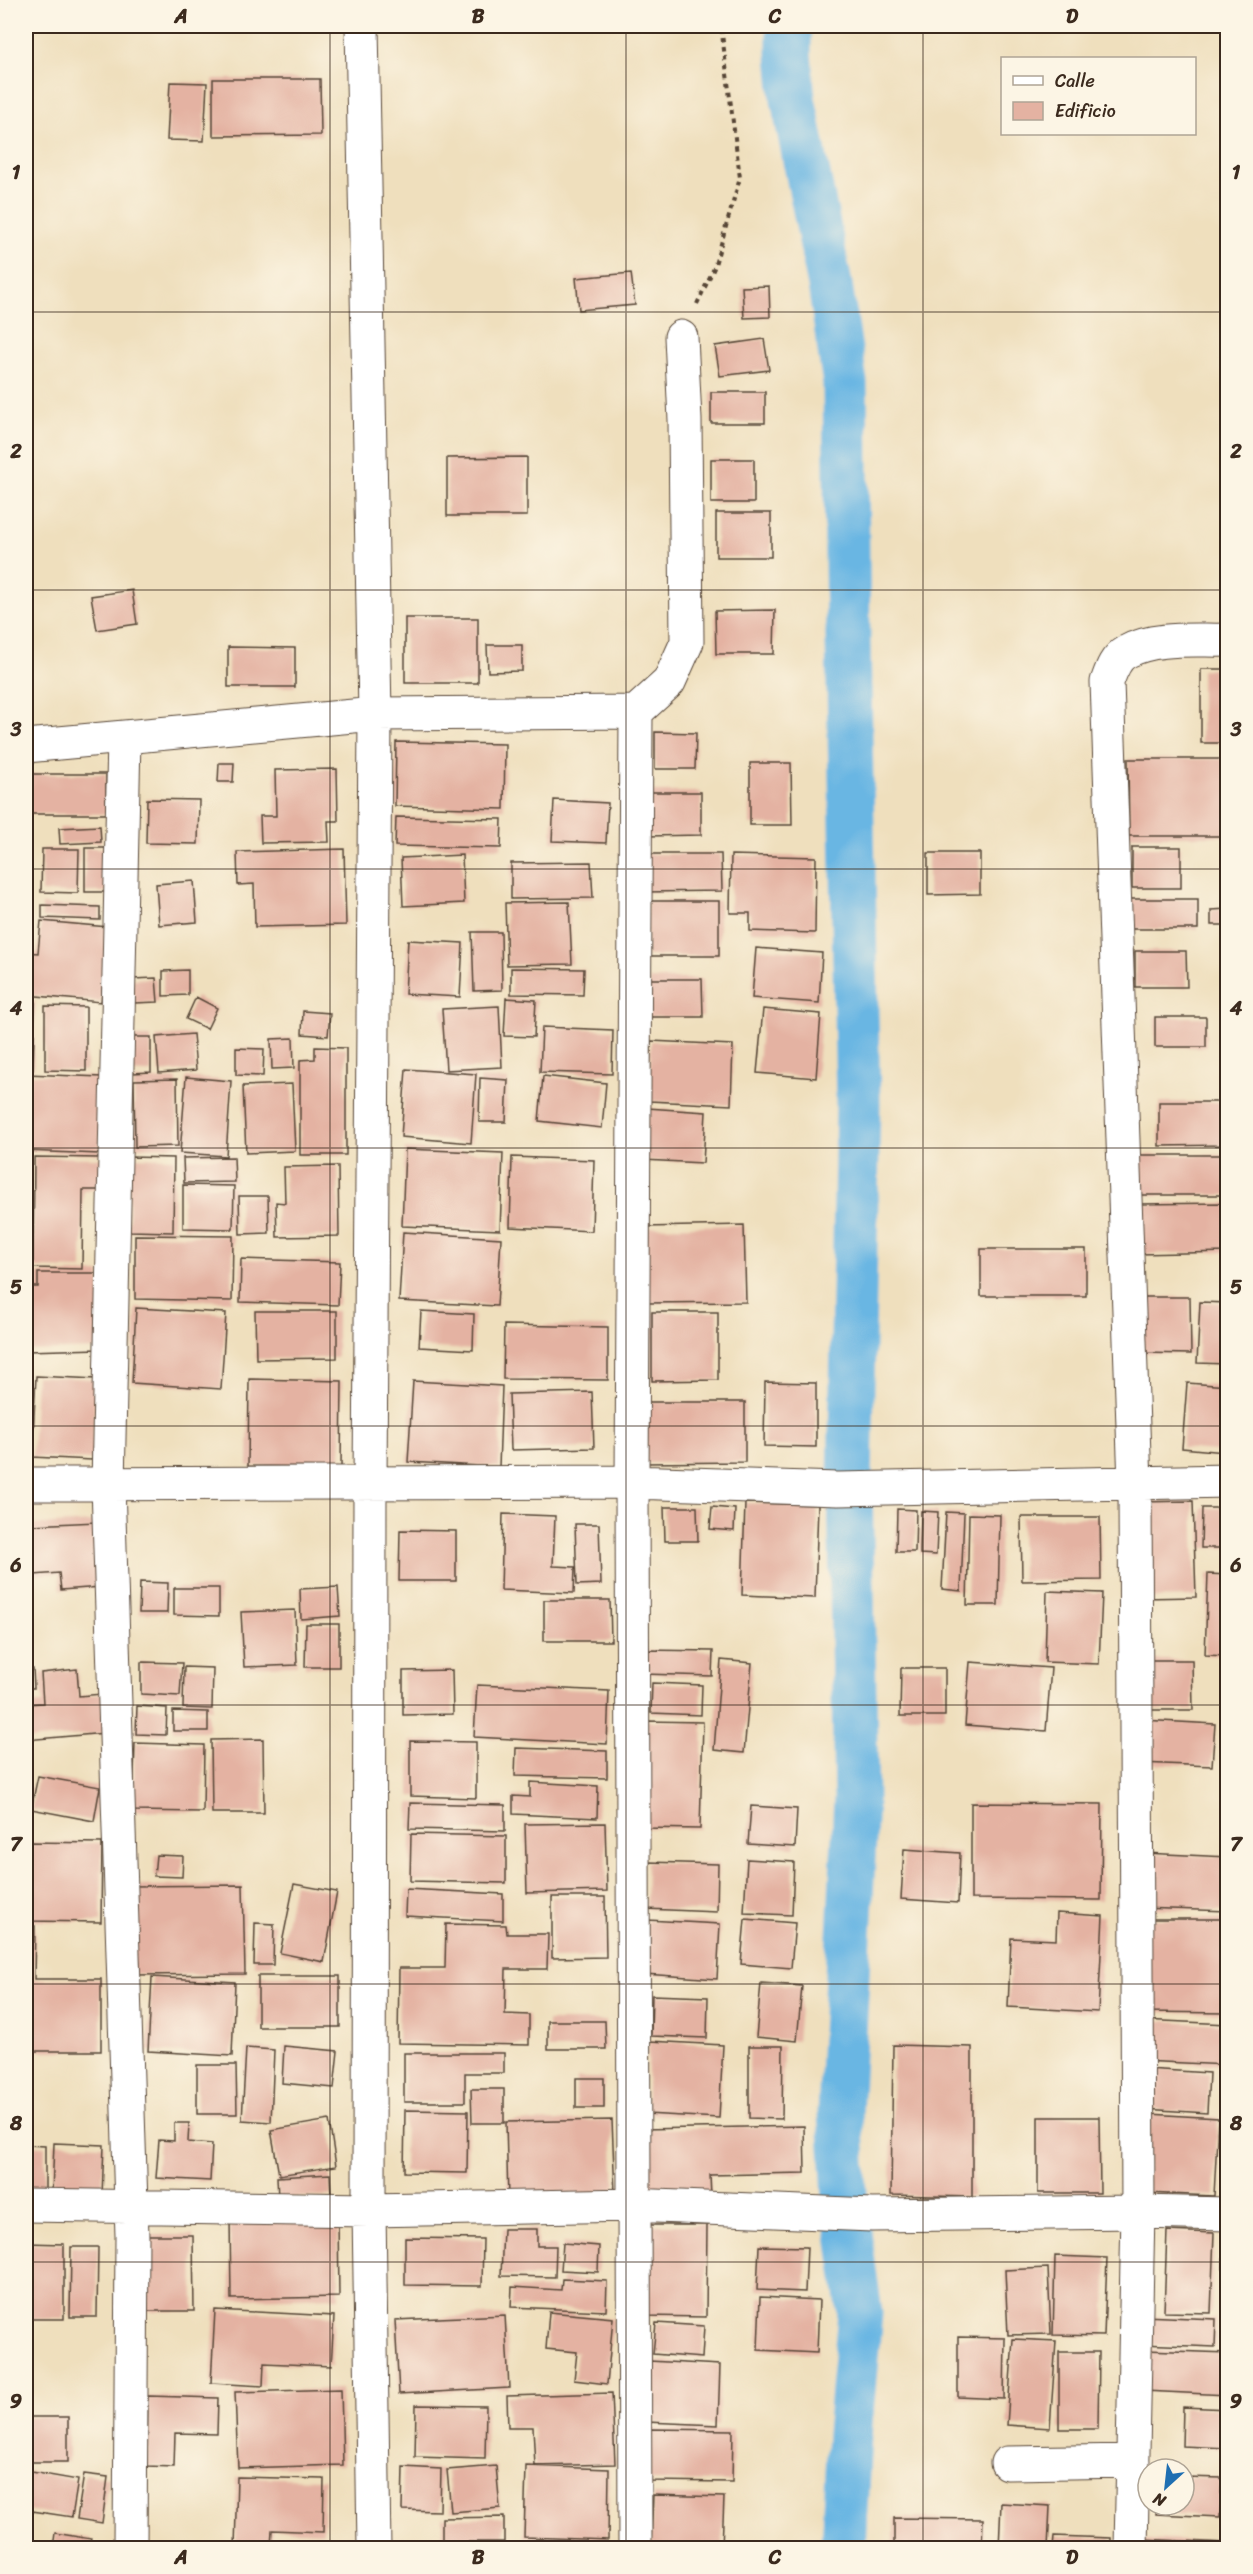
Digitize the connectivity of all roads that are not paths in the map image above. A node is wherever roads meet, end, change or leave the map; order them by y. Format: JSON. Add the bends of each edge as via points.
{"nodes":[{"id":1,"x":362,"y":26,"type":"edge"},
{"id":2,"x":681,"y":337,"type":"road end"},
{"id":3,"x":1227,"y":640,"type":"edge"},
{"id":4,"x":636,"y":712,"type":"junction"},
{"id":5,"x":375,"y":714,"type":"junction"},
{"id":6,"x":124,"y":738,"type":"junction"},
{"id":7,"x":26,"y":746,"type":"edge"},
{"id":8,"x":1227,"y":1481,"type":"edge"},
{"id":9,"x":632,"y":1482,"type":"junction"},
{"id":10,"x":26,"y":1484,"type":"edge"},
{"id":11,"x":370,"y":1484,"type":"junction"},
{"id":12,"x":1135,"y":1484,"type":"junction"},
{"id":13,"x":108,"y":1485,"type":"junction"},
{"id":14,"x":26,"y":2205,"type":"edge"},
{"id":15,"x":633,"y":2205,"type":"junction"},
{"id":16,"x":130,"y":2207,"type":"junction"},
{"id":17,"x":369,"y":2210,"type":"junction"},
{"id":18,"x":1138,"y":2212,"type":"junction"},
{"id":19,"x":1227,"y":2214,"type":"edge"},
{"id":20,"x":1133,"y":2461,"type":"junction"},
{"id":21,"x":1007,"y":2463,"type":"dead end"},
{"id":22,"x":130,"y":2548,"type":"edge"},
{"id":23,"x":374,"y":2548,"type":"edge"},
{"id":24,"x":635,"y":2548,"type":"edge"},
{"id":25,"x":1131,"y":2548,"type":"edge"}],
"edges":[{"from":1,"to":5,"type":"street"},
{"from":2,"to":4,"type":"street","via":[[687,642],[669,682]]},
{"from":3,"to":12,"type":"street","via":[[1155,642],[1126,652],[1114,664],[1107,682]]},
{"from":4,"to":5,"type":"street"},
{"from":4,"to":9,"type":"street"},
{"from":5,"to":6,"type":"street"},
{"from":5,"to":11,"type":"street"},
{"from":6,"to":7,"type":"street"},
{"from":6,"to":13,"type":"street"},
{"from":8,"to":12,"type":"street"},
{"from":9,"to":11,"type":"street"},
{"from":9,"to":12,"type":"street","via":[[838,1489]]},
{"from":9,"to":15,"type":"street"},
{"from":10,"to":13,"type":"street"},
{"from":11,"to":13,"type":"street"},
{"from":11,"to":17,"type":"street"},
{"from":12,"to":18,"type":"street"},
{"from":13,"to":16,"type":"street"},
{"from":14,"to":16,"type":"street"},
{"from":15,"to":17,"type":"street"},
{"from":15,"to":18,"type":"street","via":[[872,2215]]},
{"from":15,"to":24,"type":"street"},
{"from":16,"to":17,"type":"street"},
{"from":16,"to":22,"type":"street"},
{"from":17,"to":23,"type":"street"},
{"from":18,"to":19,"type":"street"},
{"from":18,"to":20,"type":"street"},
{"from":20,"to":21,"type":"street"},
{"from":20,"to":25,"type":"street"}]}
